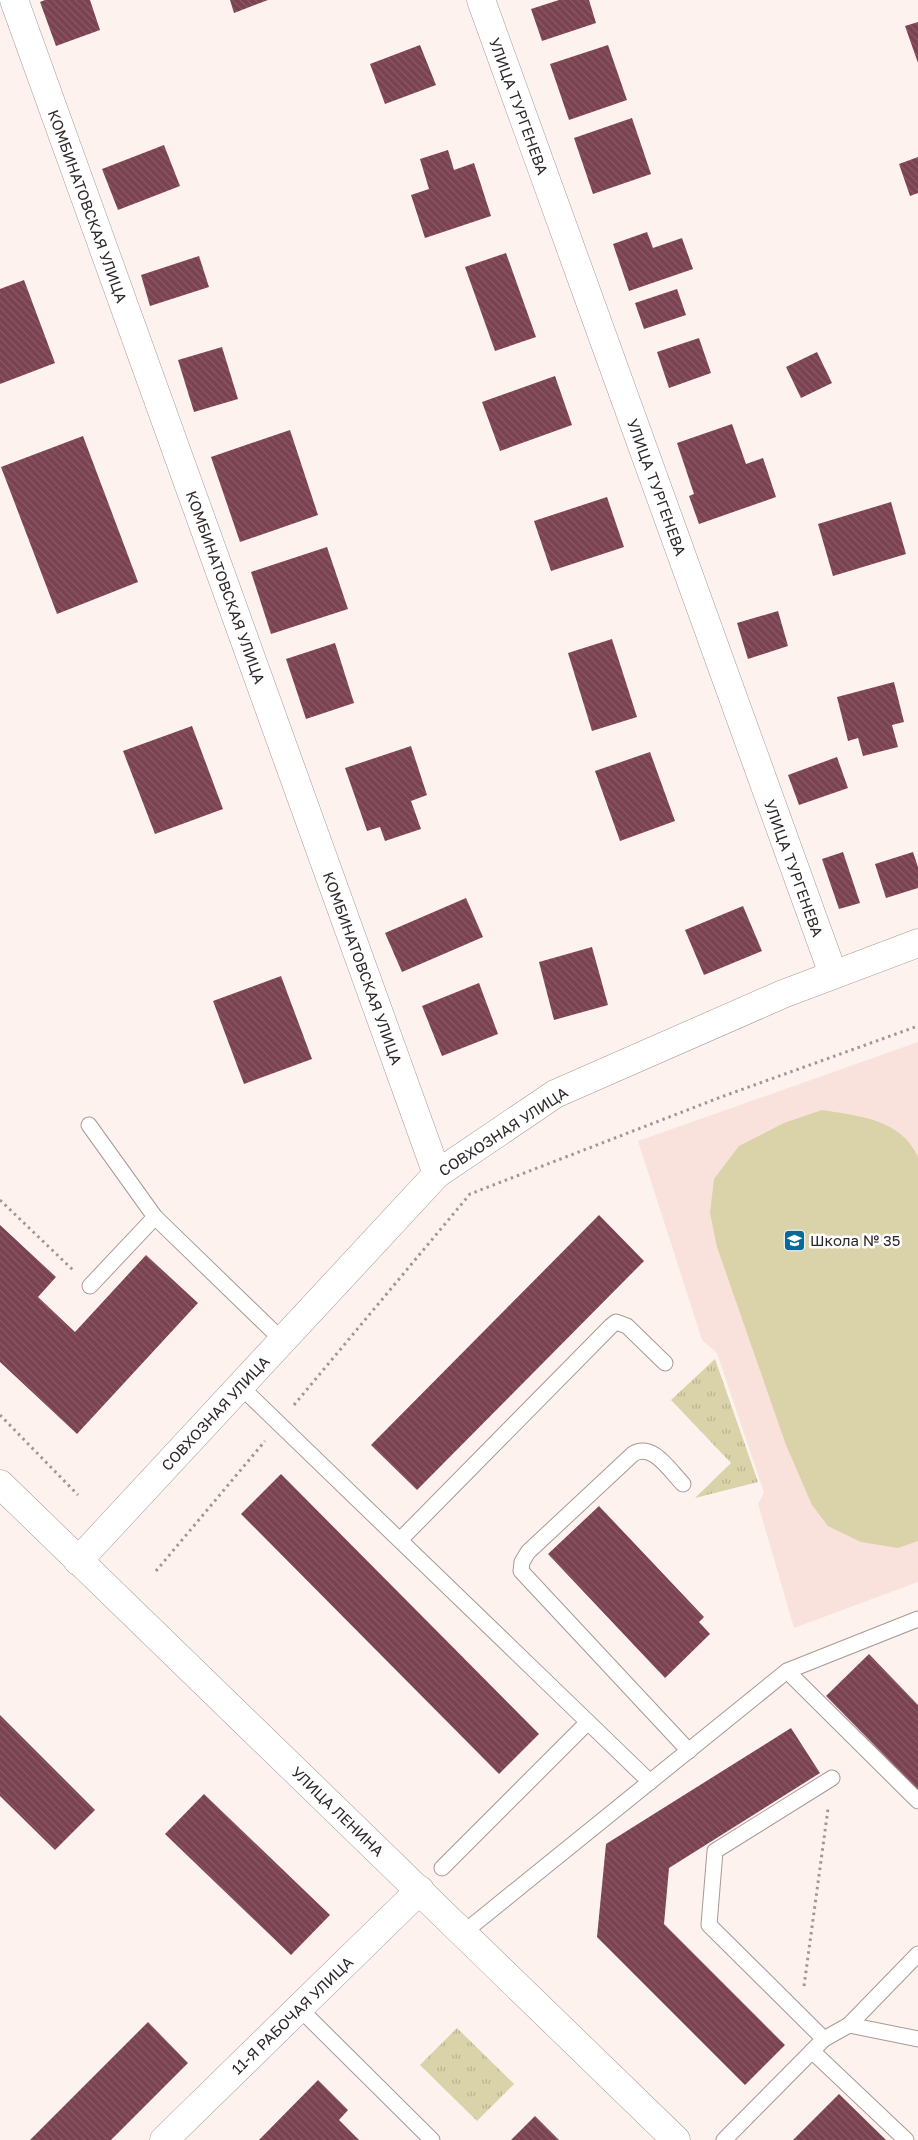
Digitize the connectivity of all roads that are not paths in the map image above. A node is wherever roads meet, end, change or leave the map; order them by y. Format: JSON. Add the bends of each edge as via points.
{"nodes":[{"id":1,"x":14,"y":0,"type":"edge"},
{"id":2,"x":481,"y":0,"type":"edge"},
{"id":3,"x":918,"y":943,"type":"edge"},
{"id":4,"x":832,"y":974,"type":"junction"},
{"id":5,"x":89,"y":1125,"type":"dead end"},
{"id":6,"x":437,"y":1174,"type":"junction"},
{"id":7,"x":156,"y":1217,"type":"junction"},
{"id":8,"x":90,"y":1286,"type":"road end"},
{"id":9,"x":283,"y":1341,"type":"junction"},
{"id":10,"x":665,"y":1363,"type":"dead end"},
{"id":11,"x":240,"y":1386,"type":"junction"},
{"id":12,"x":0,"y":1484,"type":"edge"},
{"id":13,"x":683,"y":1484,"type":"dead end"},
{"id":14,"x":400,"y":1540,"type":"junction"},
{"id":15,"x":78,"y":1561,"type":"junction"},
{"id":16,"x":918,"y":1619,"type":"edge"},
{"id":17,"x":787,"y":1671,"type":"junction"},
{"id":18,"x":588,"y":1722,"type":"junction"},
{"id":19,"x":689,"y":1751,"type":"junction"},
{"id":20,"x":832,"y":1778,"type":"road end"},
{"id":21,"x":650,"y":1782,"type":"junction"},
{"id":22,"x":918,"y":1801,"type":"edge"},
{"id":23,"x":442,"y":1868,"type":"dead end"},
{"id":24,"x":420,"y":1890,"type":"junction"},
{"id":25,"x":463,"y":1933,"type":"junction"},
{"id":26,"x":918,"y":1954,"type":"edge"},
{"id":27,"x":298,"y":2008,"type":"junction"},
{"id":28,"x":849,"y":2025,"type":"junction"},
{"id":29,"x":824,"y":2039,"type":"junction"},
{"id":30,"x":918,"y":2039,"type":"edge"},
{"id":31,"x":812,"y":2050,"type":"junction"},
{"id":32,"x":164,"y":2140,"type":"edge"},
{"id":33,"x":432,"y":2140,"type":"edge"},
{"id":34,"x":676,"y":2140,"type":"edge"},
{"id":35,"x":724,"y":2140,"type":"edge"},
{"id":36,"x":906,"y":2140,"type":"edge"}],
"edges":[{"from":1,"to":6,"type":"street","name":"КОМБИНАТОВСКАЯ УЛИЦА"},
{"from":2,"to":4,"type":"street","name":"УЛИЦА ТУРГЕНЕВА"},
{"from":3,"to":4,"type":"street","name":"СОВХОЗНАЯ УЛИЦА"},
{"from":4,"to":6,"type":"street","name":"СОВХОЗНАЯ УЛИЦА","via":[[555,1094]]},
{"from":5,"to":7,"type":"lane"},
{"from":6,"to":9,"type":"street","name":"СОВХОЗНАЯ УЛИЦА"},
{"from":7,"to":8,"type":"lane"},
{"from":7,"to":9,"type":"lane"},
{"from":9,"to":11,"type":"street","name":"СОВХОЗНАЯ УЛИЦА"},
{"from":10,"to":14,"type":"lane","via":[[627,1326],[616,1322]]},
{"from":11,"to":14,"type":"lane"},
{"from":11,"to":15,"type":"street","name":"СОВХОЗНАЯ УЛИЦА"},
{"from":12,"to":15,"type":"street","name":"УЛИЦА ЛЕНИНА"},
{"from":13,"to":19,"type":"lane","via":[[649,1451],[640,1450],[632,1454],[528,1552],[521,1571]]},
{"from":14,"to":18,"type":"lane"},
{"from":15,"to":24,"type":"street","name":"УЛИЦА ЛЕНИНА"},
{"from":16,"to":17,"type":"lane"},
{"from":17,"to":19,"type":"lane"},
{"from":17,"to":22,"type":"lane"},
{"from":18,"to":21,"type":"lane"},
{"from":18,"to":23,"type":"lane"},
{"from":19,"to":21,"type":"lane"},
{"from":20,"to":29,"type":"lane","via":[[715,1851],[709,1925]]},
{"from":21,"to":25,"type":"lane"},
{"from":24,"to":25,"type":"street","name":"УЛИЦА ЛЕНИНА"},
{"from":24,"to":27,"type":"street","name":"11-Я РАБОЧАЯ УЛИЦА"},
{"from":25,"to":34,"type":"street","name":"УЛИЦА ЛЕНИНА"},
{"from":26,"to":28,"type":"lane"},
{"from":27,"to":32,"type":"street","name":"11-Я РАБОЧАЯ УЛИЦА"},
{"from":27,"to":33,"type":"lane"},
{"from":28,"to":29,"type":"lane"},
{"from":28,"to":30,"type":"lane"},
{"from":29,"to":31,"type":"lane"},
{"from":31,"to":35,"type":"lane"},
{"from":31,"to":36,"type":"lane"}]}
